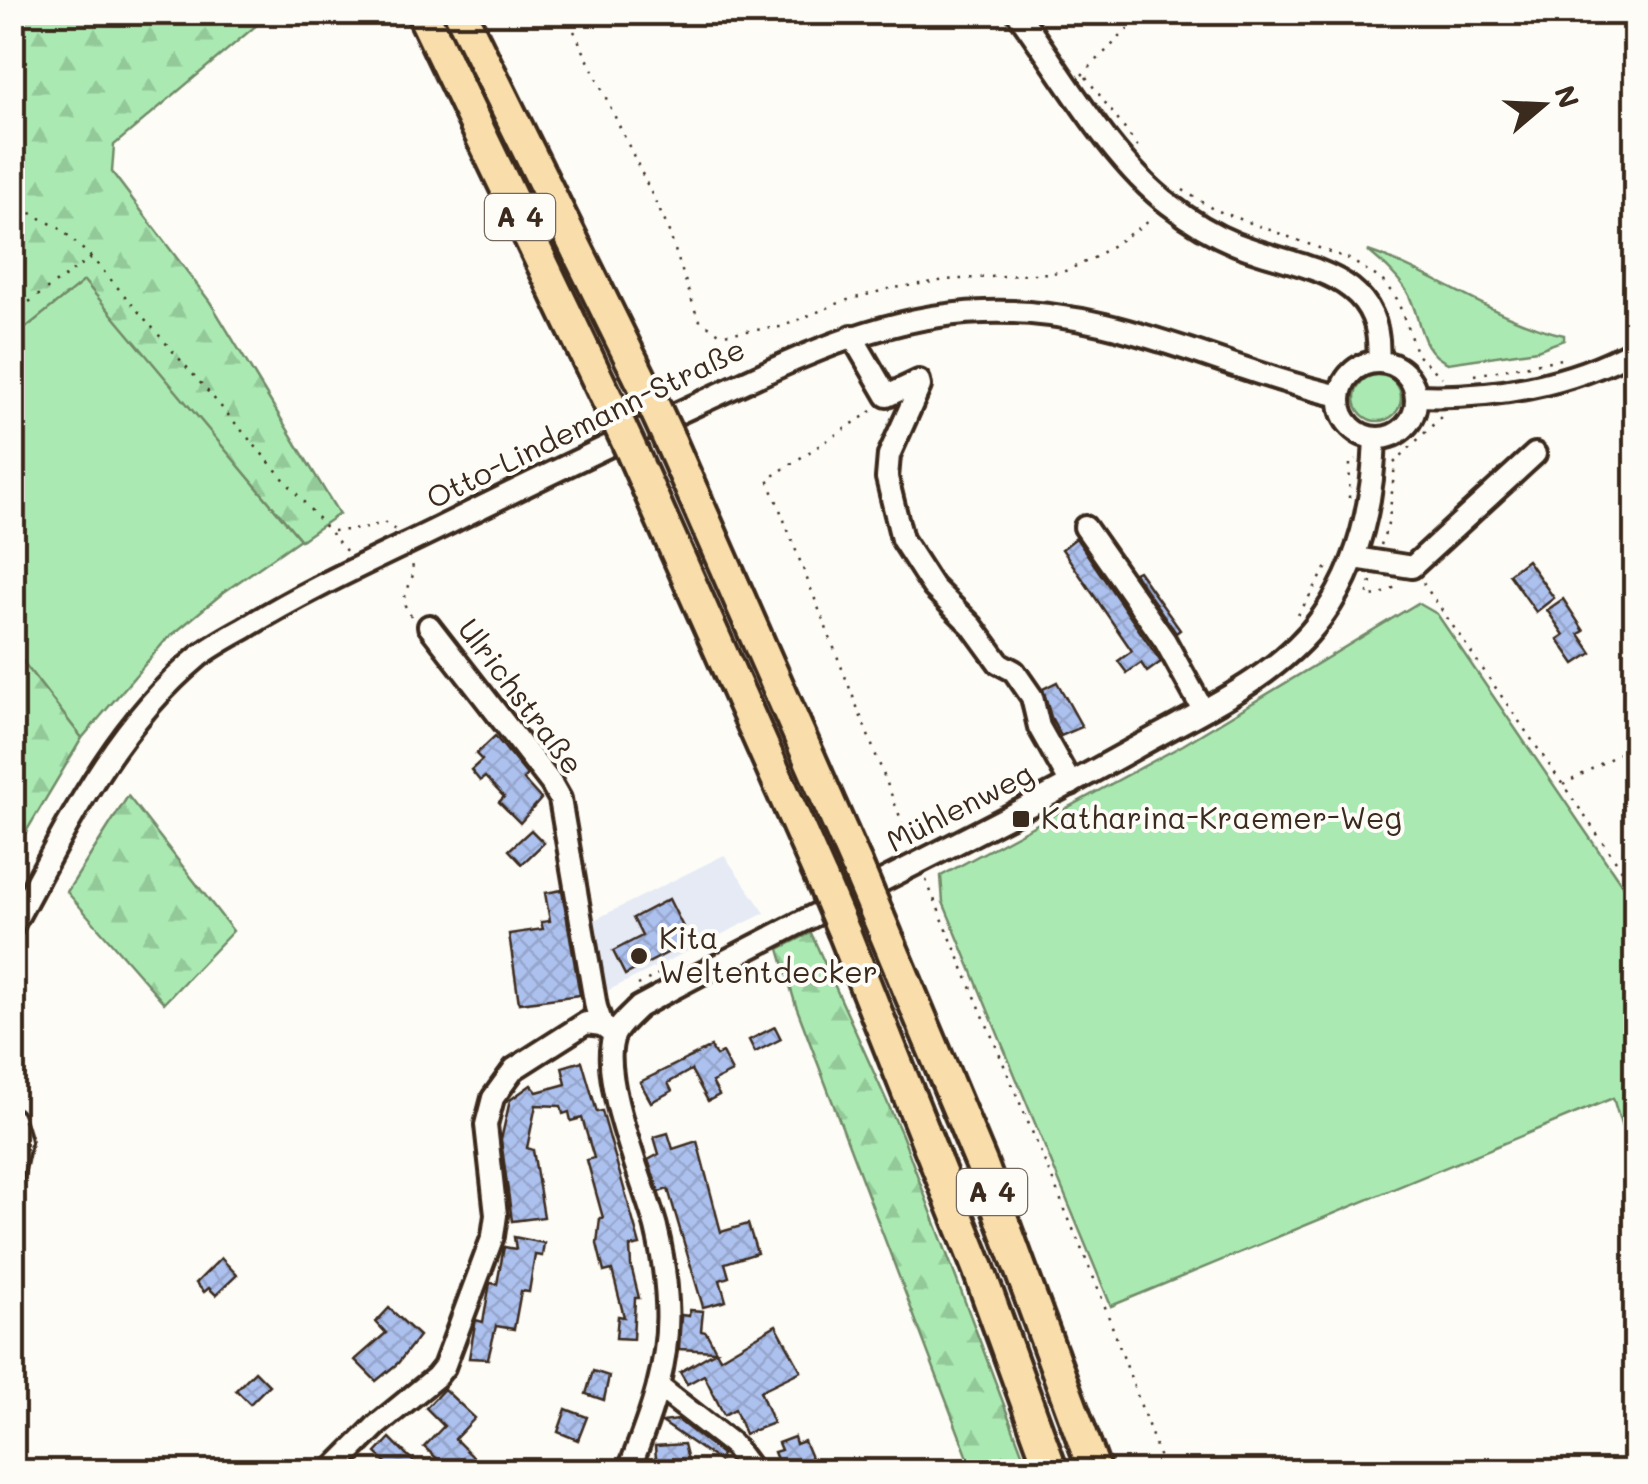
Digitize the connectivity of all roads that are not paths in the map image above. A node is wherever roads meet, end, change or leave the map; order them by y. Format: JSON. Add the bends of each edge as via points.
{"nodes":[{"id":1,"x":422,"y":12,"type":"edge"},
{"id":2,"x":460,"y":12,"type":"edge"},
{"id":3,"x":1017,"y":12,"type":"edge"},
{"id":4,"x":852,"y":336,"type":"junction"},
{"id":5,"x":1636,"y":349,"type":"edge"},
{"id":6,"x":1378,"y":362,"type":"junction"},
{"id":7,"x":1340,"y":396,"type":"junction"},
{"id":8,"x":1416,"y":396,"type":"junction"},
{"id":9,"x":1375,"y":438,"type":"junction"},
{"id":10,"x":1535,"y":454,"type":"dead end"},
{"id":11,"x":1085,"y":527,"type":"dead end"},
{"id":12,"x":1355,"y":558,"type":"junction"},
{"id":13,"x":429,"y":626,"type":"road end"},
{"id":14,"x":1204,"y":710,"type":"junction"},
{"id":15,"x":1071,"y":784,"type":"junction"},
{"id":16,"x":12,"y":927,"type":"edge"},
{"id":17,"x":608,"y":1030,"type":"junction"},
{"id":18,"x":12,"y":1119,"type":"edge"},
{"id":19,"x":12,"y":1174,"type":"edge"},
{"id":20,"x":659,"y":1388,"type":"junction"},
{"id":21,"x":330,"y":1472,"type":"edge"},
{"id":22,"x":628,"y":1472,"type":"edge"},
{"id":23,"x":753,"y":1472,"type":"edge"},
{"id":24,"x":1052,"y":1472,"type":"edge"},
{"id":25,"x":1095,"y":1472,"type":"edge"}],
"edges":[{"from":1,"to":24,"type":"highway","number":"A 4","bridge":true,"via":[[633,454],[822,880]]},
{"from":2,"to":25,"type":"highway","number":"A 4","bridge":true,"via":[[670,440],[856,864],[982,1165]]},
{"from":3,"to":6,"type":"street","via":[[1076,79],[1128,164],[1169,205],[1234,242],[1339,278],[1370,306],[1380,337]]},
{"from":4,"to":7,"type":"street","name":"Otto-Lindemann-Straße","via":[[982,312],[1089,319]]},
{"from":4,"to":15,"type":"street","via":[[887,396],[918,381],[887,478],[902,539],[933,587],[1032,697],[1038,727]]},
{"from":4,"to":16,"type":"street","name":"Otto-Lindemann-Straße","via":[[290,600],[200,655],[142,711],[97,772]]},
{"from":5,"to":8,"type":"street","via":[[1571,378],[1492,394]]},
{"from":6,"to":7,"type":"street","via":[[1349,375]]},
{"from":6,"to":8,"type":"street","via":[[1408,376]]},
{"from":7,"to":9,"type":"street","via":[[1353,428]]},
{"from":8,"to":9,"type":"street","via":[[1406,426]]},
{"from":9,"to":12,"type":"street","name":"Mühlenweg"},
{"from":10,"to":12,"type":"street","via":[[1412,567]]},
{"from":11,"to":14,"type":"street"},
{"from":12,"to":14,"type":"street","name":"Mühlenweg","via":[[1321,619],[1290,652]]},
{"from":13,"to":17,"type":"street","name":"Ulrichstraße","via":[[560,799]]},
{"from":14,"to":15,"type":"street","name":"Mühlenweg"},
{"from":15,"to":17,"type":"street","name":"Mühlenweg","via":[[638,1007]]},
{"from":17,"to":20,"type":"street","via":[[617,1100],[665,1271]]},
{"from":17,"to":21,"type":"street","via":[[586,1023],[506,1078],[489,1111],[486,1143],[494,1236],[444,1366]]},
{"from":18,"to":19,"type":"street","via":[[19,1142]]},
{"from":20,"to":22,"type":"street"},
{"from":20,"to":23,"type":"street","via":[[732,1444]]}]}
